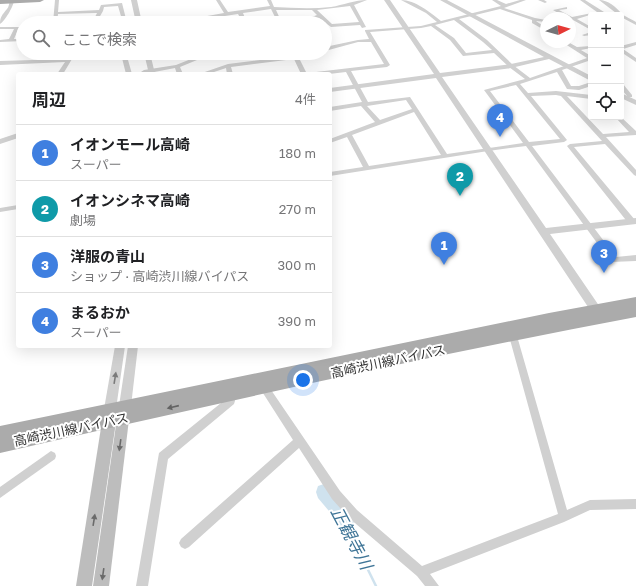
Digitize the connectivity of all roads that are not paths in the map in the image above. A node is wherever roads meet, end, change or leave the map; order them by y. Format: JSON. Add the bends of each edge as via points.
{"nodes":[{"id":1,"x":40,"y":0,"type":"edge"},
{"id":2,"x":57,"y":0,"type":"edge"},
{"id":3,"x":106,"y":0,"type":"edge"},
{"id":4,"x":134,"y":0,"type":"edge"},
{"id":5,"x":218,"y":0,"type":"edge"},
{"id":6,"x":269,"y":0,"type":"edge"},
{"id":7,"x":363,"y":0,"type":"edge"},
{"id":8,"x":387,"y":0,"type":"edge"},
{"id":9,"x":403,"y":0,"type":"edge"},
{"id":10,"x":443,"y":0,"type":"edge"},
{"id":11,"x":494,"y":0,"type":"edge"},
{"id":12,"x":524,"y":0,"type":"edge"},
{"id":13,"x":582,"y":0,"type":"edge"},
{"id":14,"x":601,"y":0,"type":"edge"},
{"id":15,"x":12,"y":1,"type":"junction"},
{"id":16,"x":0,"y":2,"type":"edge"},
{"id":17,"x":352,"y":5,"type":"junction"},
{"id":18,"x":505,"y":6,"type":"junction"},
{"id":19,"x":273,"y":7,"type":"junction"},
{"id":20,"x":102,"y":8,"type":"junction"},
{"id":21,"x":499,"y":8,"type":"junction"},
{"id":22,"x":565,"y":8,"type":"dead end"},
{"id":23,"x":314,"y":10,"type":"junction"},
{"id":24,"x":240,"y":12,"type":"junction"},
{"id":25,"x":560,"y":12,"type":"edge"},
{"id":26,"x":601,"y":12,"type":"edge"},
{"id":27,"x":618,"y":12,"type":"edge"},
{"id":28,"x":56,"y":13,"type":"junction"},
{"id":29,"x":227,"y":14,"type":"junction"},
{"id":30,"x":472,"y":15,"type":"junction"},
{"id":31,"x":588,"y":15,"type":"edge"},
{"id":32,"x":56,"y":16,"type":"edge"},
{"id":33,"x":98,"y":16,"type":"edge"},
{"id":34,"x":123,"y":16,"type":"edge"},
{"id":35,"x":137,"y":16,"type":"edge"},
{"id":36,"x":219,"y":16,"type":"edge"},
{"id":37,"x":242,"y":16,"type":"edge"},
{"id":38,"x":277,"y":16,"type":"edge"},
{"id":39,"x":320,"y":16,"type":"edge"},
{"id":40,"x":576,"y":17,"type":"edge"},
{"id":41,"x":624,"y":17,"type":"edge"},
{"id":42,"x":454,"y":18,"type":"junction"},
{"id":43,"x":534,"y":20,"type":"junction"},
{"id":44,"x":540,"y":20,"type":"edge"},
{"id":45,"x":576,"y":20,"type":"edge"},
{"id":46,"x":440,"y":22,"type":"junction"},
{"id":47,"x":0,"y":23,"type":"edge"},
{"id":48,"x":362,"y":23,"type":"junction"},
{"id":49,"x":431,"y":24,"type":"junction"},
{"id":50,"x":636,"y":24,"type":"edge"},
{"id":51,"x":540,"y":25,"type":"edge"},
{"id":52,"x":332,"y":26,"type":"edge"},
{"id":53,"x":588,"y":27,"type":"edge"},
{"id":54,"x":0,"y":28,"type":"edge"},
{"id":55,"x":16,"y":28,"type":"edge"},
{"id":56,"x":406,"y":28,"type":"junction"},
{"id":57,"x":16,"y":30,"type":"edge"},
{"id":58,"x":367,"y":32,"type":"junction"},
{"id":59,"x":588,"y":34,"type":"edge"},
{"id":60,"x":584,"y":35,"type":"dead end"},
{"id":61,"x":372,"y":40,"type":"junction"},
{"id":62,"x":0,"y":41,"type":"edge"},
{"id":63,"x":10,"y":41,"type":"junction"},
{"id":64,"x":16,"y":41,"type":"edge"},
{"id":65,"x":636,"y":43,"type":"edge"},
{"id":66,"x":332,"y":47,"type":"edge"},
{"id":67,"x":588,"y":47,"type":"edge"},
{"id":68,"x":624,"y":48,"type":"edge"},
{"id":69,"x":576,"y":49,"type":"joint"},
{"id":70,"x":496,"y":51,"type":"junction"},
{"id":71,"x":624,"y":51,"type":"edge"},
{"id":72,"x":588,"y":56,"type":"edge"},
{"id":73,"x":551,"y":57,"type":"junction"},
{"id":74,"x":588,"y":59,"type":"edge"},
{"id":75,"x":36,"y":60,"type":"edge"},
{"id":76,"x":69,"y":60,"type":"edge"},
{"id":77,"x":124,"y":60,"type":"edge"},
{"id":78,"x":145,"y":60,"type":"edge"},
{"id":79,"x":147,"y":60,"type":"edge"},
{"id":80,"x":192,"y":60,"type":"edge"},
{"id":81,"x":265,"y":60,"type":"edge"},
{"id":82,"x":297,"y":60,"type":"edge"},
{"id":83,"x":636,"y":60,"type":"edge"},
{"id":84,"x":0,"y":63,"type":"edge"},
{"id":85,"x":177,"y":66,"type":"junction"},
{"id":86,"x":228,"y":66,"type":"junction"},
{"id":87,"x":511,"y":66,"type":"junction"},
{"id":88,"x":568,"y":66,"type":"junction"},
{"id":89,"x":348,"y":70,"type":"junction"},
{"id":90,"x":559,"y":70,"type":"junction"},
{"id":91,"x":61,"y":72,"type":"edge"},
{"id":92,"x":128,"y":72,"type":"edge"},
{"id":93,"x":148,"y":72,"type":"edge"},
{"id":94,"x":148,"y":72,"type":"edge"},
{"id":95,"x":152,"y":72,"type":"edge"},
{"id":96,"x":179,"y":72,"type":"edge"},
{"id":97,"x":208,"y":72,"type":"edge"},
{"id":98,"x":230,"y":72,"type":"edge"},
{"id":99,"x":303,"y":72,"type":"edge"},
{"id":100,"x":332,"y":72,"type":"edge"},
{"id":101,"x":438,"y":75,"type":"junction"},
{"id":102,"x":588,"y":77,"type":"edge"},
{"id":103,"x":529,"y":80,"type":"junction"},
{"id":104,"x":517,"y":83,"type":"junction"},
{"id":105,"x":588,"y":85,"type":"edge"},
{"id":106,"x":357,"y":86,"type":"junction"},
{"id":107,"x":332,"y":90,"type":"edge"},
{"id":108,"x":560,"y":94,"type":"junction"},
{"id":109,"x":526,"y":96,"type":"junction"},
{"id":110,"x":625,"y":96,"type":"edge"},
{"id":111,"x":588,"y":97,"type":"edge"},
{"id":112,"x":636,"y":98,"type":"edge"},
{"id":113,"x":636,"y":103,"type":"edge"},
{"id":114,"x":364,"y":104,"type":"junction"},
{"id":115,"x":332,"y":109,"type":"edge"},
{"id":116,"x":416,"y":109,"type":"junction"},
{"id":117,"x":621,"y":120,"type":"edge"},
{"id":118,"x":379,"y":123,"type":"junction"},
{"id":119,"x":635,"y":133,"type":"edge"},
{"id":120,"x":349,"y":134,"type":"junction"},
{"id":121,"x":602,"y":136,"type":"junction"},
{"id":122,"x":16,"y":137,"type":"edge"},
{"id":123,"x":332,"y":140,"type":"edge"},
{"id":124,"x":0,"y":142,"type":"edge"},
{"id":125,"x":607,"y":142,"type":"junction"},
{"id":126,"x":527,"y":144,"type":"junction"},
{"id":127,"x":488,"y":149,"type":"junction"},
{"id":128,"x":446,"y":156,"type":"junction"},
{"id":129,"x":367,"y":168,"type":"junction"},
{"id":130,"x":332,"y":174,"type":"edge"},
{"id":131,"x":636,"y":174,"type":"edge"},
{"id":132,"x":16,"y":207,"type":"edge"},
{"id":133,"x":0,"y":210,"type":"edge"},
{"id":134,"x":634,"y":221,"type":"edge"},
{"id":135,"x":590,"y":227,"type":"junction"},
{"id":136,"x":543,"y":232,"type":"junction"},
{"id":137,"x":636,"y":258,"type":"edge"},
{"id":138,"x":636,"y":302,"type":"edge"},
{"id":139,"x":636,"y":312,"type":"edge"},
{"id":140,"x":598,"y":313,"type":"junction"},
{"id":141,"x":513,"y":336,"type":"junction"},
{"id":142,"x":120,"y":348,"type":"edge"},
{"id":143,"x":133,"y":348,"type":"edge"},
{"id":144,"x":264,"y":387,"type":"junction"},
{"id":145,"x":230,"y":394,"type":"junction"},
{"id":146,"x":124,"y":413,"type":"junction"},
{"id":147,"x":109,"y":416,"type":"junction"},
{"id":148,"x":0,"y":434,"type":"edge"},
{"id":149,"x":298,"y":441,"type":"junction"},
{"id":150,"x":0,"y":445,"type":"edge"},
{"id":151,"x":50,"y":456,"type":"dead end"},
{"id":152,"x":0,"y":492,"type":"edge"},
{"id":153,"x":636,"y":504,"type":"edge"},
{"id":154,"x":564,"y":517,"type":"junction"},
{"id":155,"x":185,"y":543,"type":"dead end"},
{"id":156,"x":421,"y":572,"type":"junction"},
{"id":157,"x":84,"y":586,"type":"edge"},
{"id":158,"x":101,"y":586,"type":"edge"},
{"id":159,"x":142,"y":586,"type":"edge"},
{"id":160,"x":432,"y":586,"type":"edge"}],
"edges":[{"from":1,"to":15,"type":"main road"},
{"from":2,"to":28,"type":"street"},
{"from":3,"to":20,"type":"street"},
{"from":4,"to":35,"type":"street"},
{"from":5,"to":29,"type":"street"},
{"from":6,"to":19,"type":"street"},
{"from":7,"to":17,"type":"street"},
{"from":8,"to":56,"type":"street"},
{"from":9,"to":46,"type":"street","via":[[428,12]]},
{"from":10,"to":30,"type":"street"},
{"from":11,"to":18,"type":"street"},
{"from":12,"to":18,"type":"street"},
{"from":13,"to":26,"type":"street"},
{"from":14,"to":27,"type":"street"},
{"from":15,"to":16,"type":"main road"},
{"from":15,"to":47,"type":"street","via":[[10,9]]},
{"from":17,"to":23,"type":"street"},
{"from":17,"to":48,"type":"street"},
{"from":18,"to":21,"type":"street"},
{"from":19,"to":23,"type":"street"},
{"from":19,"to":24,"type":"street"},
{"from":19,"to":38,"type":"street"},
{"from":20,"to":28,"type":"street"},
{"from":20,"to":33,"type":"street"},
{"from":20,"to":34,"type":"street","via":[[120,4]]},
{"from":21,"to":30,"type":"street"},
{"from":21,"to":43,"type":"street","via":[[514,11]]},
{"from":22,"to":25,"type":"street","via":[[556,10]]},
{"from":23,"to":39,"type":"street"},
{"from":24,"to":29,"type":"street"},
{"from":24,"to":37,"type":"street"},
{"from":28,"to":32,"type":"street"},
{"from":29,"to":36,"type":"street"},
{"from":30,"to":42,"type":"street"},
{"from":30,"to":73,"type":"street"},
{"from":31,"to":40,"type":"street"},
{"from":41,"to":50,"type":"street"},
{"from":42,"to":46,"type":"street"},
{"from":42,"to":70,"type":"street"},
{"from":43,"to":44,"type":"street"},
{"from":43,"to":51,"type":"street"},
{"from":45,"to":53,"type":"street"},
{"from":46,"to":49,"type":"street"},
{"from":48,"to":52,"type":"street"},
{"from":48,"to":58,"type":"street"},
{"from":49,"to":56,"type":"street"},
{"from":49,"to":70,"type":"street","via":[[452,39],[465,55]]},
{"from":54,"to":55,"type":"street"},
{"from":56,"to":58,"type":"street"},
{"from":56,"to":101,"type":"street"},
{"from":57,"to":63,"type":"street"},
{"from":58,"to":61,"type":"street"},
{"from":59,"to":60,"type":"street"},
{"from":61,"to":66,"type":"street"},
{"from":61,"to":89,"type":"street","via":[[387,64]]},
{"from":62,"to":63,"type":"street"},
{"from":63,"to":64,"type":"street"},
{"from":65,"to":68,"type":"street"},
{"from":67,"to":69,"type":"street"},
{"from":69,"to":72,"type":"street"},
{"from":70,"to":87,"type":"street"},
{"from":71,"to":83,"type":"street"},
{"from":73,"to":87,"type":"street"},
{"from":73,"to":88,"type":"street"},
{"from":74,"to":88,"type":"street"},
{"from":75,"to":84,"type":"street"},
{"from":76,"to":91,"type":"street"},
{"from":77,"to":92,"type":"street"},
{"from":78,"to":93,"type":"street"},
{"from":79,"to":94,"type":"street"},
{"from":80,"to":85,"type":"street"},
{"from":81,"to":86,"type":"street"},
{"from":82,"to":99,"type":"street"},
{"from":85,"to":95,"type":"street"},
{"from":85,"to":96,"type":"street"},
{"from":86,"to":97,"type":"street"},
{"from":86,"to":98,"type":"street"},
{"from":87,"to":101,"type":"street"},
{"from":87,"to":103,"type":"street"},
{"from":88,"to":90,"type":"street"},
{"from":88,"to":102,"type":"street"},
{"from":89,"to":100,"type":"street"},
{"from":89,"to":106,"type":"street"},
{"from":90,"to":103,"type":"street"},
{"from":90,"to":105,"type":"street","via":[[569,88]]},
{"from":101,"to":106,"type":"street"},
{"from":101,"to":127,"type":"street"},
{"from":103,"to":104,"type":"street"},
{"from":104,"to":109,"type":"street"},
{"from":104,"to":126,"type":"street","via":[[487,90]]},
{"from":106,"to":107,"type":"street"},
{"from":106,"to":114,"type":"street"},
{"from":108,"to":109,"type":"street"},
{"from":108,"to":111,"type":"street"},
{"from":108,"to":121,"type":"street","via":[[565,96]]},
{"from":109,"to":126,"type":"street","via":[[564,140]]},
{"from":110,"to":112,"type":"street"},
{"from":110,"to":113,"type":"street"},
{"from":114,"to":115,"type":"street"},
{"from":114,"to":116,"type":"street","via":[[408,98]]},
{"from":114,"to":118,"type":"street"},
{"from":116,"to":118,"type":"street"},
{"from":116,"to":128,"type":"street"},
{"from":117,"to":119,"type":"street"},
{"from":118,"to":120,"type":"street"},
{"from":119,"to":121,"type":"street"},
{"from":120,"to":123,"type":"street"},
{"from":120,"to":129,"type":"street"},
{"from":121,"to":125,"type":"street"},
{"from":122,"to":124,"type":"street"},
{"from":125,"to":131,"type":"street"},
{"from":125,"to":134,"type":"street","via":[[570,146]]},
{"from":126,"to":127,"type":"street"},
{"from":126,"to":135,"type":"street"},
{"from":127,"to":128,"type":"street"},
{"from":127,"to":136,"type":"street"},
{"from":128,"to":129,"type":"street"},
{"from":129,"to":130,"type":"street"},
{"from":132,"to":133,"type":"street"},
{"from":134,"to":135,"type":"street"},
{"from":135,"to":136,"type":"street"},
{"from":135,"to":137,"type":"street","via":[[614,260]]},
{"from":136,"to":140,"type":"street"},
{"from":138,"to":140,"type":"main road","name":"高崎渋川線バイパス"},
{"from":139,"to":140,"type":"main road","name":"高崎渋川線バイパス"},
{"from":140,"to":141,"type":"main road","name":"高崎渋川線バイパス"},
{"from":140,"to":146,"type":"main road","name":"高崎渋川線バイパス"},
{"from":141,"to":144,"type":"main road","name":"高崎渋川線バイパス"},
{"from":141,"to":154,"type":"street"},
{"from":147,"to":142,"type":"street","one_way":true},
{"from":143,"to":146,"type":"street"},
{"from":144,"to":145,"type":"main road","name":"高崎渋川線バイパス"},
{"from":144,"to":149,"type":"street"},
{"from":145,"to":146,"type":"main road","name":"高崎渋川線バイパス","one_way":true},
{"from":145,"to":159,"type":"street","via":[[231,400],[163,456]]},
{"from":146,"to":147,"type":"main road","name":"高崎渋川線バイパス"},
{"from":146,"to":158,"type":"main road","one_way":true},
{"from":147,"to":148,"type":"main road","name":"高崎渋川線バイパス"},
{"from":147,"to":150,"type":"main road","name":"高崎渋川線バイパス"},
{"from":157,"to":147,"type":"main road","one_way":true},
{"from":149,"to":155,"type":"street"},
{"from":149,"to":156,"type":"street","via":[[336,495],[353,514]]},
{"from":151,"to":152,"type":"street"},
{"from":153,"to":154,"type":"street","via":[[590,505]]},
{"from":154,"to":156,"type":"street"},
{"from":156,"to":160,"type":"street"}]}
